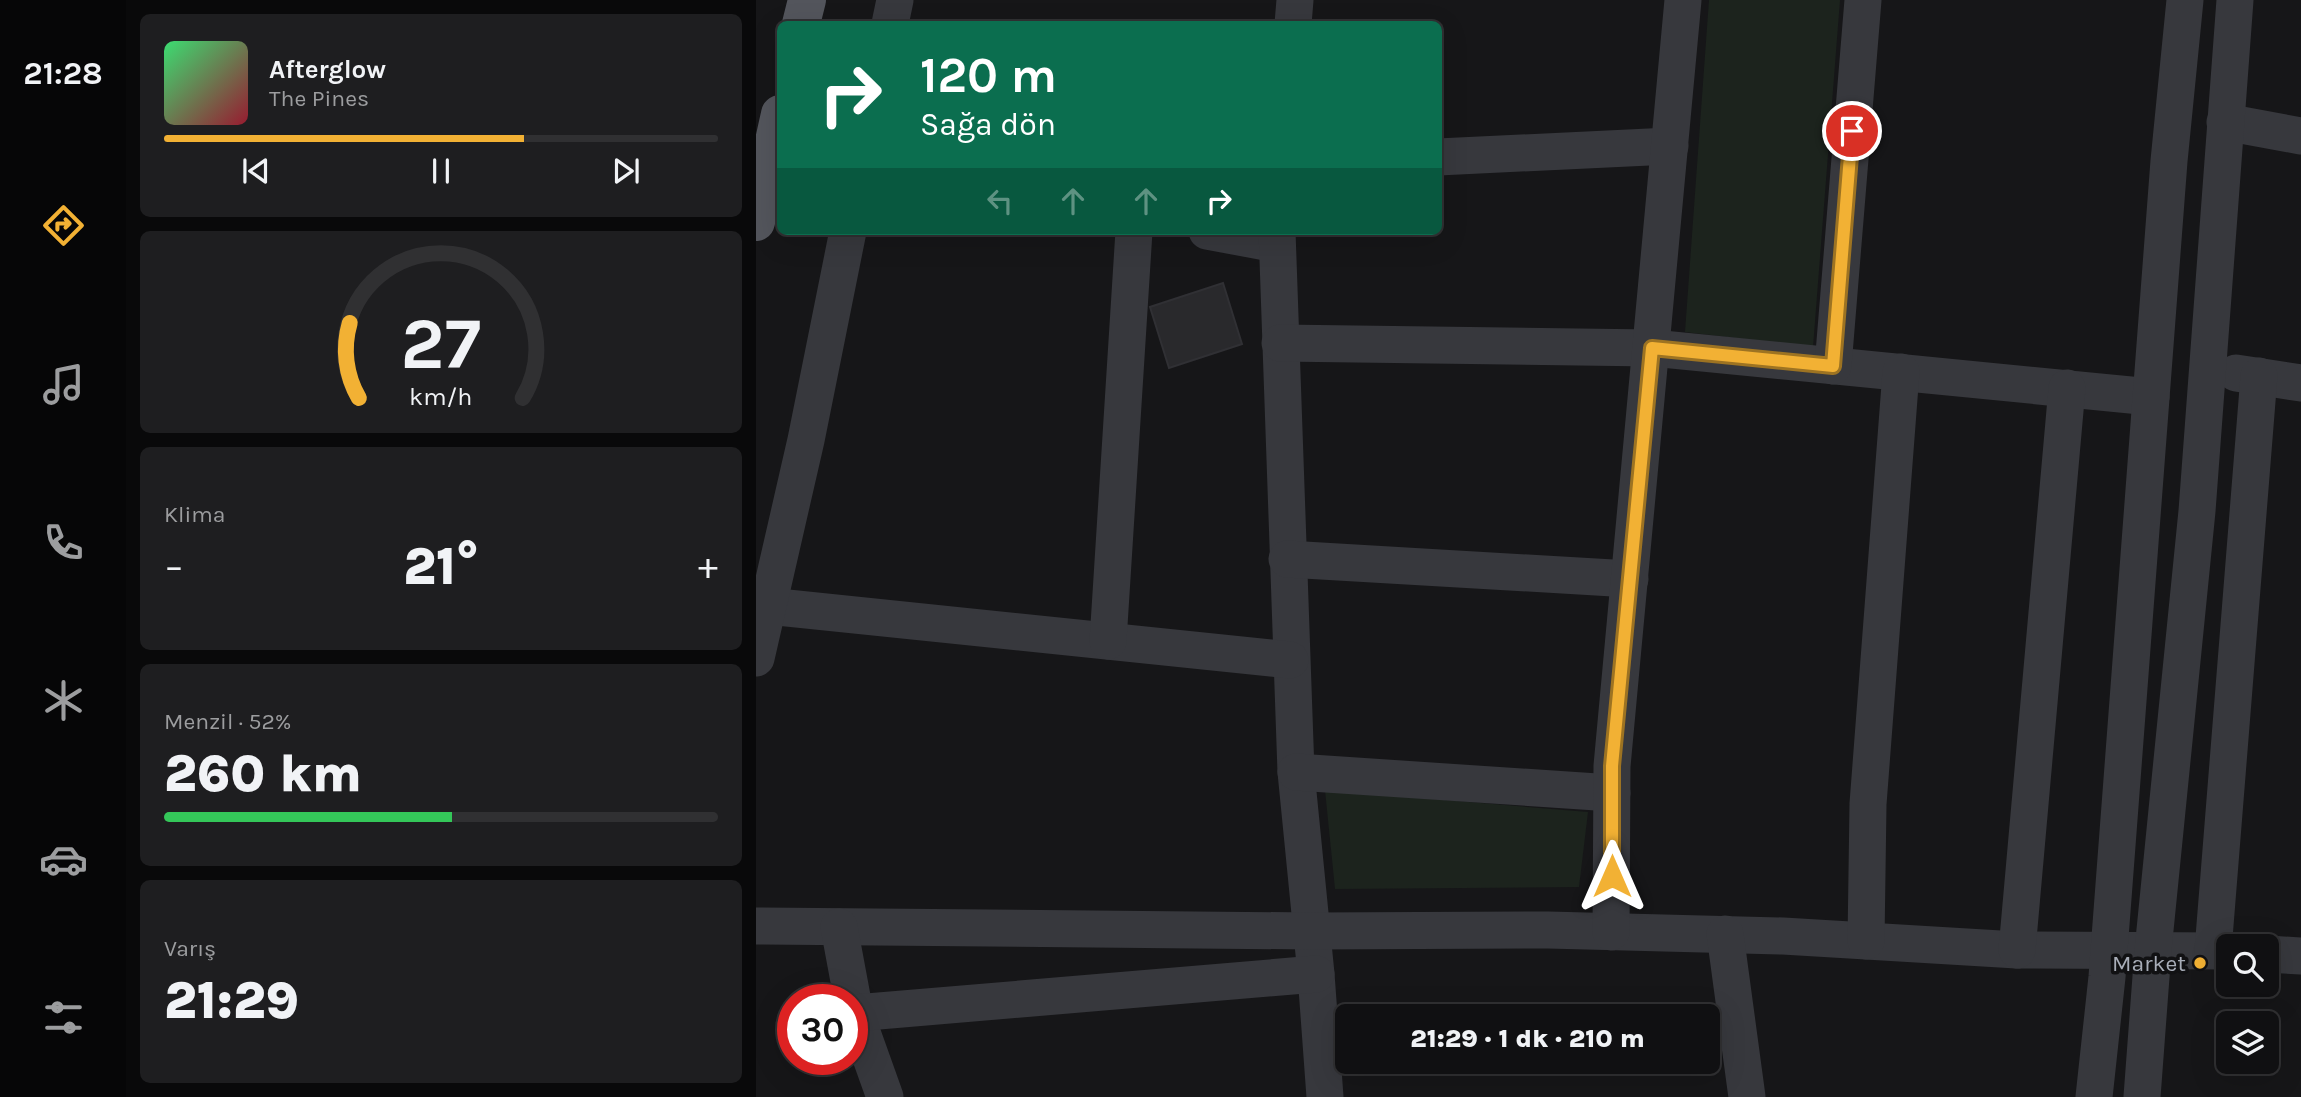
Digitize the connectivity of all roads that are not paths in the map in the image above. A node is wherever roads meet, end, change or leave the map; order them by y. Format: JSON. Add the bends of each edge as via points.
{"nodes":[{"id":1,"x":895,"y":0,"type":"edge"},
{"id":2,"x":1295,"y":0,"type":"edge"},
{"id":3,"x":1683,"y":0,"type":"edge"},
{"id":4,"x":1863,"y":0,"type":"edge"},
{"id":5,"x":2185,"y":0,"type":"edge"},
{"id":6,"x":2235,"y":0,"type":"edge"},
{"id":7,"x":891,"y":21,"type":"edge"},
{"id":8,"x":1293,"y":21,"type":"edge"},
{"id":9,"x":2225,"y":122,"type":"junction"},
{"id":10,"x":777,"y":128,"type":"edge"},
{"id":11,"x":2301,"y":136,"type":"edge"},
{"id":12,"x":1670,"y":146,"type":"junction"},
{"id":13,"x":1442,"y":158,"type":"edge"},
{"id":14,"x":756,"y":222,"type":"edge"},
{"id":15,"x":847,"y":235,"type":"edge"},
{"id":16,"x":1134,"y":235,"type":"edge"},
{"id":17,"x":1254,"y":235,"type":"edge"},
{"id":18,"x":1277,"y":237,"type":"edge"},
{"id":19,"x":1279,"y":343,"type":"junction"},
{"id":20,"x":1652,"y":348,"type":"junction"},
{"id":21,"x":1833,"y":366,"type":"junction"},
{"id":22,"x":2207,"y":368,"type":"junction"},
{"id":23,"x":1901,"y":372,"type":"junction"},
{"id":24,"x":2259,"y":376,"type":"junction"},
{"id":25,"x":2301,"y":383,"type":"edge"},
{"id":26,"x":2067,"y":388,"type":"junction"},
{"id":27,"x":2151,"y":397,"type":"junction"},
{"id":28,"x":1287,"y":559,"type":"junction"},
{"id":29,"x":1630,"y":579,"type":"junction"},
{"id":30,"x":768,"y":606,"type":"junction"},
{"id":31,"x":1108,"y":641,"type":"junction"},
{"id":32,"x":756,"y":659,"type":"edge"},
{"id":33,"x":1290,"y":660,"type":"junction"},
{"id":34,"x":1296,"y":772,"type":"junction"},
{"id":35,"x":1612,"y":793,"type":"junction"},
{"id":36,"x":756,"y":926,"type":"edge"},
{"id":37,"x":839,"y":927,"type":"junction"},
{"id":38,"x":1312,"y":931,"type":"junction"},
{"id":39,"x":1611,"y":932,"type":"junction"},
{"id":40,"x":1724,"y":934,"type":"junction"},
{"id":41,"x":2222,"y":934,"type":"edge"},
{"id":42,"x":1866,"y":942,"type":"junction"},
{"id":43,"x":2017,"y":950,"type":"junction"},
{"id":44,"x":2108,"y":950,"type":"junction"},
{"id":45,"x":2153,"y":950,"type":"junction"},
{"id":46,"x":2216,"y":951,"type":"edge"},
{"id":47,"x":2279,"y":955,"type":"edge"},
{"id":48,"x":2301,"y":956,"type":"edge"},
{"id":49,"x":1316,"y":974,"type":"junction"},
{"id":50,"x":850,"y":984,"type":"edge"},
{"id":51,"x":868,"y":1012,"type":"edge"},
{"id":52,"x":868,"y":1049,"type":"edge"},
{"id":53,"x":885,"y":1097,"type":"edge"},
{"id":54,"x":1325,"y":1097,"type":"edge"},
{"id":55,"x":1747,"y":1097,"type":"edge"},
{"id":56,"x":2094,"y":1097,"type":"edge"},
{"id":57,"x":2143,"y":1097,"type":"edge"}],
"edges":[{"from":1,"to":7,"type":"street"},
{"from":2,"to":8,"type":"street"},
{"from":3,"to":12,"type":"street"},
{"from":4,"to":21,"type":"street"},
{"from":5,"to":27,"type":"street"},
{"from":6,"to":9,"type":"street"},
{"from":9,"to":11,"type":"street"},
{"from":9,"to":22,"type":"street"},
{"from":10,"to":14,"type":"main road"},
{"from":12,"to":13,"type":"street"},
{"from":12,"to":20,"type":"street"},
{"from":15,"to":30,"type":"street"},
{"from":16,"to":31,"type":"street"},
{"from":17,"to":18,"type":"street"},
{"from":18,"to":19,"type":"street"},
{"from":19,"to":20,"type":"street"},
{"from":19,"to":28,"type":"street"},
{"from":20,"to":21,"type":"street"},
{"from":20,"to":29,"type":"street"},
{"from":21,"to":23,"type":"street"},
{"from":22,"to":24,"type":"street"},
{"from":22,"to":45,"type":"street"},
{"from":23,"to":26,"type":"street"},
{"from":23,"to":42,"type":"street","via":[[1868,804]]},
{"from":24,"to":25,"type":"street"},
{"from":24,"to":41,"type":"street"},
{"from":26,"to":27,"type":"street"},
{"from":26,"to":43,"type":"street"},
{"from":27,"to":44,"type":"street"},
{"from":28,"to":29,"type":"street"},
{"from":28,"to":33,"type":"street"},
{"from":29,"to":35,"type":"street"},
{"from":30,"to":31,"type":"street"},
{"from":30,"to":32,"type":"street"},
{"from":31,"to":33,"type":"street"},
{"from":33,"to":34,"type":"street"},
{"from":34,"to":35,"type":"street"},
{"from":34,"to":38,"type":"street"},
{"from":35,"to":39,"type":"street"},
{"from":36,"to":37,"type":"street"},
{"from":37,"to":38,"type":"street"},
{"from":37,"to":50,"type":"street"},
{"from":38,"to":39,"type":"street"},
{"from":38,"to":49,"type":"street"},
{"from":39,"to":40,"type":"street"},
{"from":40,"to":42,"type":"street"},
{"from":40,"to":55,"type":"street"},
{"from":42,"to":43,"type":"street"},
{"from":43,"to":44,"type":"street"},
{"from":44,"to":45,"type":"street"},
{"from":44,"to":56,"type":"street"},
{"from":45,"to":46,"type":"street"},
{"from":45,"to":57,"type":"street"},
{"from":47,"to":48,"type":"street"},
{"from":49,"to":51,"type":"street"},
{"from":49,"to":54,"type":"street"},
{"from":52,"to":53,"type":"street"}]}
